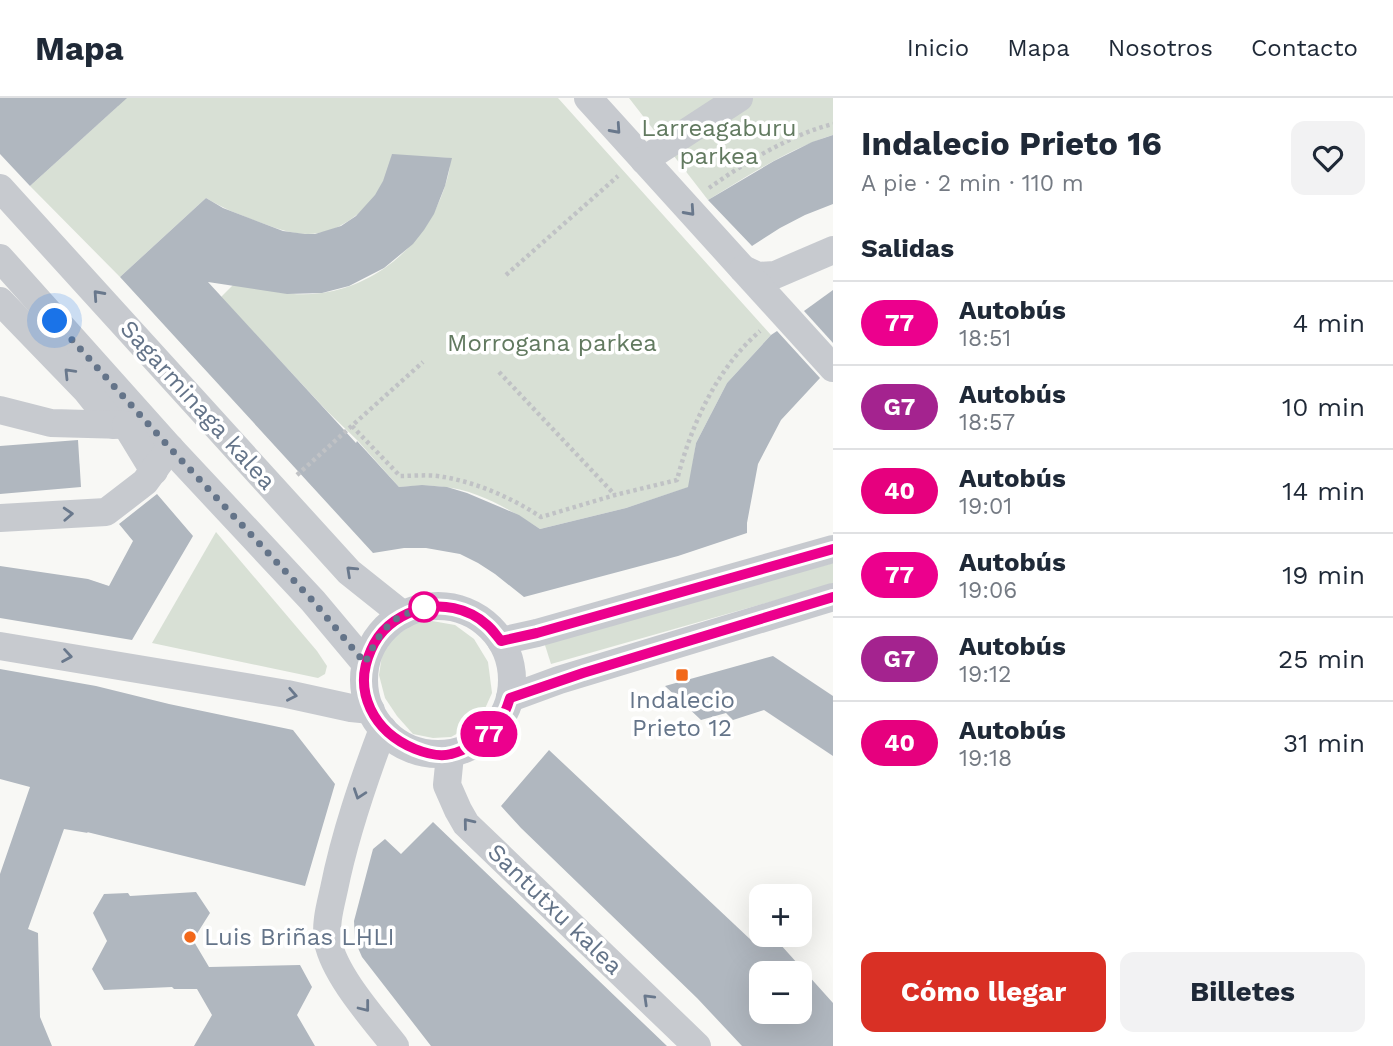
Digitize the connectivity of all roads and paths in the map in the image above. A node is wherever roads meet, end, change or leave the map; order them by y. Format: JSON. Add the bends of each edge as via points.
{"nodes":[{"id":1,"x":588,"y":98,"type":"edge"},
{"id":2,"x":739,"y":98,"type":"edge"},
{"id":3,"x":833,"y":124,"type":"edge"},
{"id":4,"x":635,"y":164,"type":"junction"},
{"id":5,"x":0,"y":188,"type":"edge"},
{"id":6,"x":700,"y":194,"type":"dead end"},
{"id":7,"x":833,"y":250,"type":"edge"},
{"id":8,"x":0,"y":258,"type":"edge"},
{"id":9,"x":743,"y":269,"type":"junction"},
{"id":10,"x":789,"y":270,"type":"junction"},
{"id":11,"x":506,"y":275,"type":"dead end"},
{"id":12,"x":0,"y":301,"type":"edge"},
{"id":13,"x":778,"y":321,"type":"junction"},
{"id":14,"x":424,"y":362,"type":"dead end"},
{"id":15,"x":833,"y":368,"type":"edge"},
{"id":16,"x":499,"y":372,"type":"dead end"},
{"id":17,"x":5,"y":416,"type":"edge"},
{"id":18,"x":129,"y":425,"type":"junction"},
{"id":19,"x":352,"y":426,"type":"junction"},
{"id":20,"x":162,"y":460,"type":"junction"},
{"id":21,"x":296,"y":476,"type":"dead end"},
{"id":22,"x":615,"y":495,"type":"junction"},
{"id":23,"x":0,"y":517,"type":"edge"},
{"id":24,"x":833,"y":549,"type":"edge"},
{"id":25,"x":833,"y":597,"type":"edge"},
{"id":26,"x":403,"y":615,"type":"junction"},
{"id":27,"x":501,"y":641,"type":"junction"},
{"id":28,"x":0,"y":646,"type":"edge"},
{"id":29,"x":365,"y":663,"type":"junction"},
{"id":30,"x":510,"y":698,"type":"junction"},
{"id":31,"x":377,"y":720,"type":"junction"},
{"id":32,"x":450,"y":755,"type":"junction"},
{"id":33,"x":395,"y":1046,"type":"edge"},
{"id":34,"x":697,"y":1046,"type":"edge"}],
"edges":[{"from":1,"to":4,"type":"street","one_way":true},
{"from":2,"to":4,"type":"street"},
{"from":3,"to":6,"type":"path","via":[[737,167]]},
{"from":4,"to":9,"type":"street","one_way":true},
{"from":4,"to":11,"type":"path"},
{"from":26,"to":5,"type":"street","name":"Sagarminaga kalea","one_way":true,"via":[[349,572]]},
{"from":7,"to":10,"type":"street"},
{"from":8,"to":18,"type":"street","name":"Sagarminaga kalea"},
{"from":9,"to":10,"type":"street","via":[[758,276]]},
{"from":9,"to":13,"type":"street"},
{"from":10,"to":13,"type":"street"},
{"from":18,"to":12,"type":"street","one_way":true,"via":[[86,390]]},
{"from":13,"to":15,"type":"street"},
{"from":13,"to":22,"type":"path","via":[[751,339],[721,376],[695,425],[677,480]]},
{"from":14,"to":19,"type":"path"},
{"from":16,"to":22,"type":"path"},
{"from":17,"to":18,"type":"street","via":[[51,424]]},
{"from":18,"to":20,"type":"street","name":"Sagarminaga kalea"},
{"from":19,"to":21,"type":"path"},
{"from":19,"to":22,"type":"path","via":[[400,476],[442,476],[475,485],[519,502],[541,517]]},
{"from":23,"to":20,"type":"street","one_way":true,"via":[[106,512],[145,482]]},
{"from":20,"to":29,"type":"street","name":"Sagarminaga kalea","via":[[313,601]]},
{"from":24,"to":27,"type":"street"},
{"from":25,"to":30,"type":"street"},
{"from":26,"to":27,"type":"street","via":[[424,607],[446,606],[468,612]]},
{"from":26,"to":29,"type":"street","via":[[382,631]]},
{"from":27,"to":30,"type":"street","via":[[512,669]]},
{"from":28,"to":31,"type":"street","one_way":true,"via":[[274,692],[351,708]]},
{"from":29,"to":31,"type":"street","via":[[365,692]]},
{"from":30,"to":32,"type":"street","via":[[502,719],[488,735]]},
{"from":31,"to":32,"type":"street","via":[[400,743],[424,753]]},
{"from":31,"to":33,"type":"street","one_way":true,"via":[[340,859],[327,923],[328,944],[342,975]]},
{"from":34,"to":32,"type":"street","name":"Santutxu kalea","one_way":true,"via":[[466,824],[447,785]]}]}
